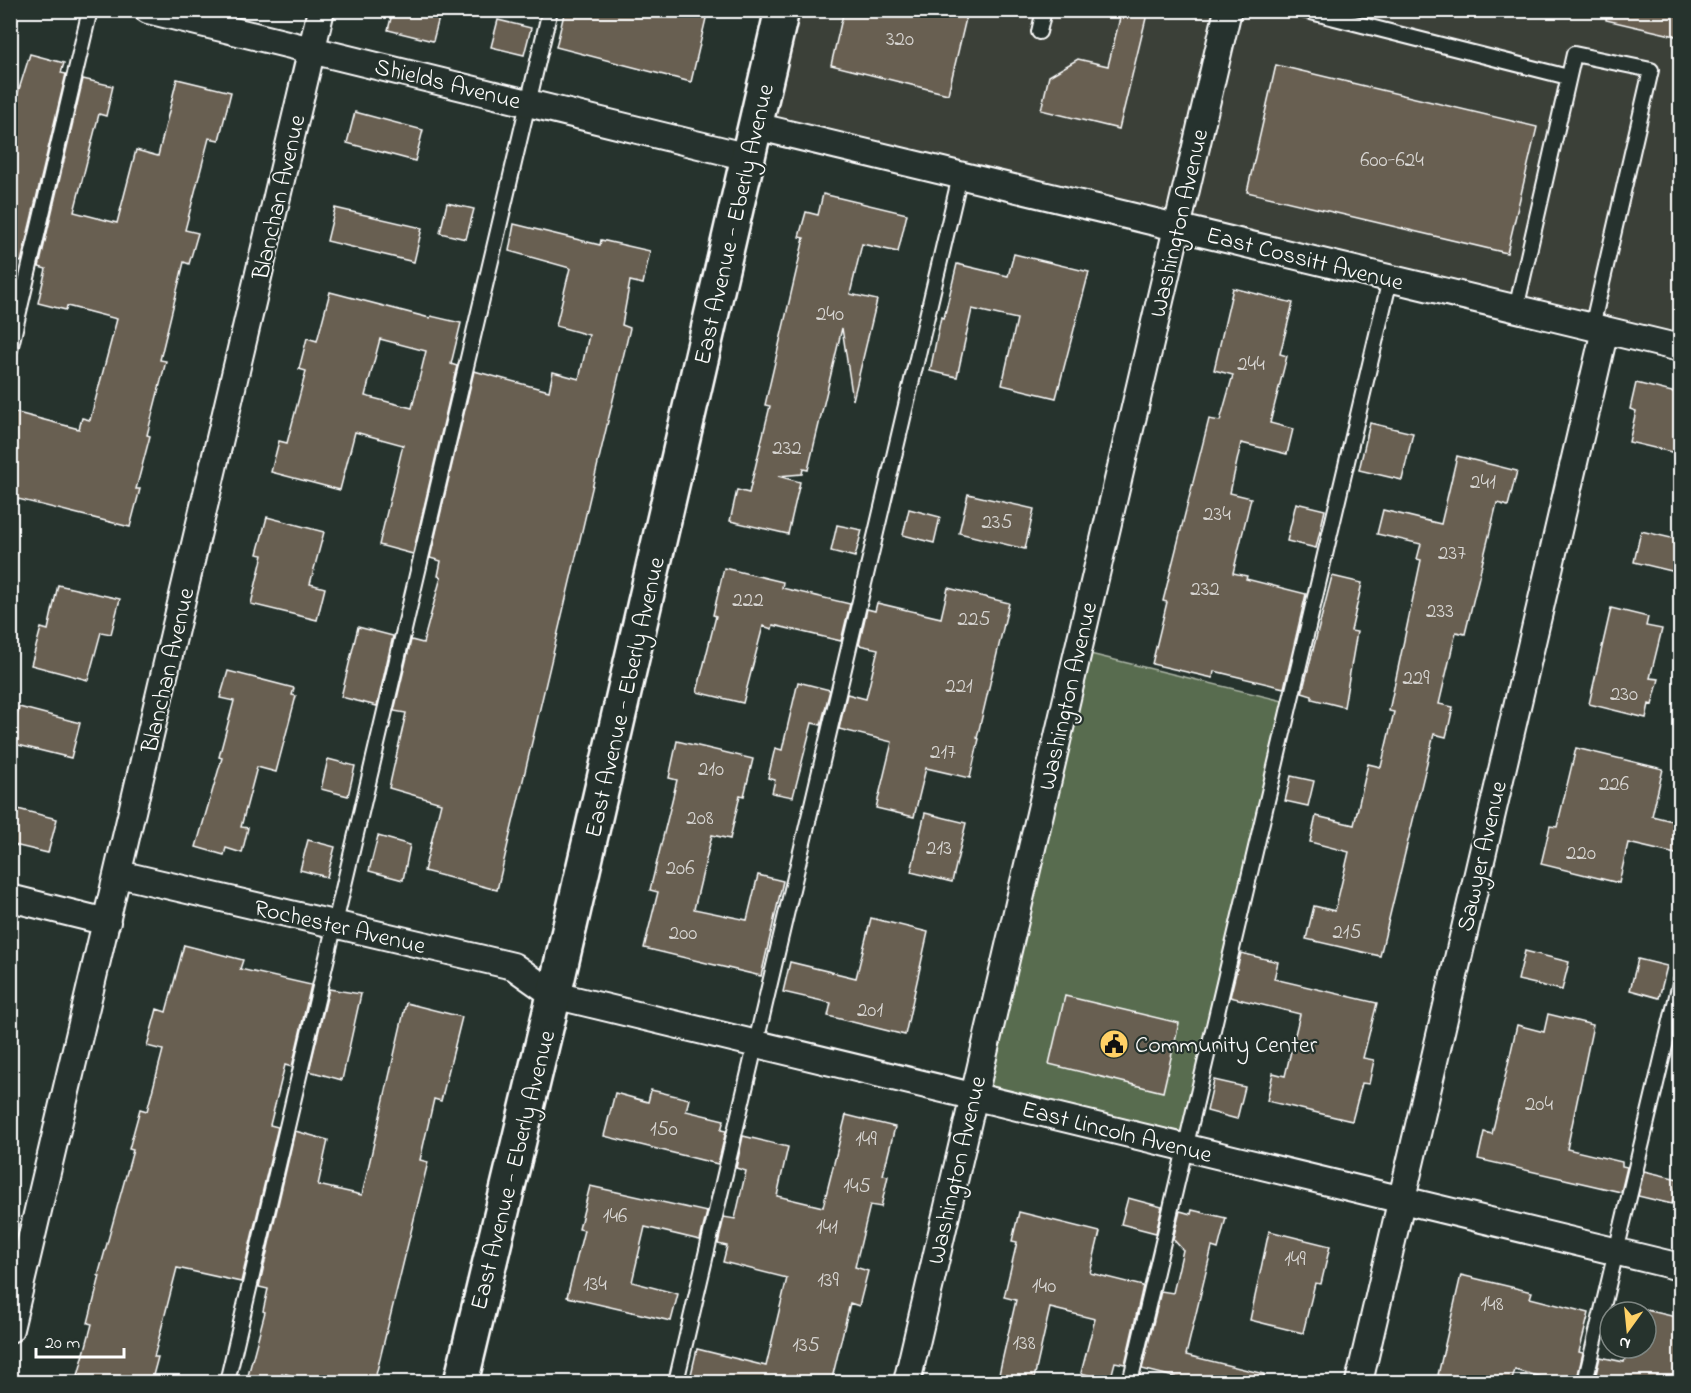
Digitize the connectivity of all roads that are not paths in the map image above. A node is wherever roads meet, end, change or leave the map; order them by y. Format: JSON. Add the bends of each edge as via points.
{"nodes":[{"id":1,"x":90,"y":10,"type":"edge"},
{"id":2,"x":148,"y":10,"type":"edge"},
{"id":3,"x":321,"y":10,"type":"edge"},
{"id":4,"x":550,"y":10,"type":"edge"},
{"id":5,"x":782,"y":10,"type":"edge"},
{"id":6,"x":1044,"y":10,"type":"edge"},
{"id":7,"x":1228,"y":10,"type":"edge"},
{"id":8,"x":1303,"y":10,"type":"edge"},
{"id":9,"x":1039,"y":32,"type":"dead end"},
{"id":10,"x":312,"y":49,"type":"junction"},
{"id":11,"x":1568,"y":76,"type":"junction"},
{"id":12,"x":527,"y":103,"type":"junction"},
{"id":13,"x":751,"y":142,"type":"junction"},
{"id":14,"x":960,"y":176,"type":"junction"},
{"id":15,"x":1177,"y":227,"type":"junction"},
{"id":16,"x":1390,"y":279,"type":"junction"},
{"id":17,"x":1516,"y":309,"type":"junction"},
{"id":18,"x":1598,"y":328,"type":"junction"},
{"id":19,"x":1680,"y":348,"type":"edge"},
{"id":20,"x":10,"y":350,"type":"edge"},
{"id":21,"x":118,"y":874,"type":"junction"},
{"id":22,"x":10,"y":898,"type":"edge"},
{"id":23,"x":107,"y":922,"type":"junction"},
{"id":24,"x":334,"y":924,"type":"junction"},
{"id":25,"x":1680,"y":983,"type":"edge"},
{"id":26,"x":554,"y":996,"type":"junction"},
{"id":27,"x":755,"y":1044,"type":"junction"},
{"id":28,"x":973,"y":1096,"type":"junction"},
{"id":29,"x":1185,"y":1148,"type":"junction"},
{"id":30,"x":1401,"y":1200,"type":"junction"},
{"id":31,"x":1616,"y":1251,"type":"junction"},
{"id":32,"x":1680,"y":1267,"type":"edge"},
{"id":33,"x":10,"y":1329,"type":"edge"},
{"id":34,"x":227,"y":1383,"type":"edge"},
{"id":35,"x":460,"y":1383,"type":"edge"},
{"id":36,"x":676,"y":1383,"type":"edge"},
{"id":37,"x":907,"y":1383,"type":"edge"},
{"id":38,"x":1130,"y":1383,"type":"edge"},
{"id":39,"x":1359,"y":1383,"type":"edge"},
{"id":40,"x":1585,"y":1383,"type":"edge"}],
"edges":[{"from":1,"to":20,"type":"lane"},
{"from":2,"to":10,"type":"street","name":"Shields Avenue"},
{"from":3,"to":10,"type":"street","name":"Blanchan Avenue"},
{"from":4,"to":12,"type":"lane"},
{"from":5,"to":13,"type":"main road","name":"East Avenue - Eberly Avenue"},
{"from":6,"to":9,"type":"lane"},
{"from":7,"to":15,"type":"street","name":"Washington Avenue"},
{"from":8,"to":11,"type":"lane"},
{"from":10,"to":12,"type":"street","name":"Shields Avenue"},
{"from":10,"to":21,"type":"street","name":"Blanchan Avenue"},
{"from":11,"to":17,"type":"lane"},
{"from":11,"to":18,"type":"lane","via":[[1574,54],[1651,70]]},
{"from":12,"to":13,"type":"street","name":"Shields Avenue"},
{"from":12,"to":24,"type":"lane"},
{"from":13,"to":14,"type":"street","name":"East Cossitt Avenue"},
{"from":13,"to":26,"type":"main road","name":"East Avenue - Eberly Avenue"},
{"from":14,"to":15,"type":"street","name":"East Cossitt Avenue"},
{"from":14,"to":27,"type":"lane"},
{"from":15,"to":16,"type":"street","name":"East Cossitt Avenue"},
{"from":15,"to":28,"type":"street","name":"Washington Avenue"},
{"from":16,"to":17,"type":"street","name":"East Cossitt Avenue"},
{"from":16,"to":29,"type":"lane"},
{"from":17,"to":18,"type":"street","name":"East Cossitt Avenue"},
{"from":18,"to":19,"type":"street","name":"East Cossitt Avenue"},
{"from":18,"to":30,"type":"street","name":"Sawyer Avenue"},
{"from":21,"to":23,"type":"street","name":"Blanchan Avenue"},
{"from":21,"to":24,"type":"street","name":"Rochester Avenue"},
{"from":22,"to":23,"type":"street"},
{"from":23,"to":33,"type":"street","name":"Blanchan Avenue"},
{"from":24,"to":26,"type":"street","name":"Rochester Avenue","via":[[513,966]]},
{"from":24,"to":34,"type":"lane"},
{"from":25,"to":31,"type":"lane"},
{"from":26,"to":27,"type":"street","name":"East Lincoln Avenue"},
{"from":26,"to":35,"type":"main road","name":"East Avenue - Eberly Avenue"},
{"from":27,"to":28,"type":"street","name":"East Lincoln Avenue"},
{"from":27,"to":36,"type":"lane"},
{"from":28,"to":29,"type":"street","name":"East Lincoln Avenue"},
{"from":28,"to":37,"type":"street","name":"Washington Avenue"},
{"from":29,"to":30,"type":"street","name":"East Lincoln Avenue"},
{"from":29,"to":38,"type":"lane"},
{"from":30,"to":31,"type":"street","name":"East Lincoln Avenue"},
{"from":30,"to":39,"type":"street","name":"Sawyer Avenue"},
{"from":31,"to":32,"type":"street","name":"East Lincoln Avenue"},
{"from":31,"to":40,"type":"lane"}]}
